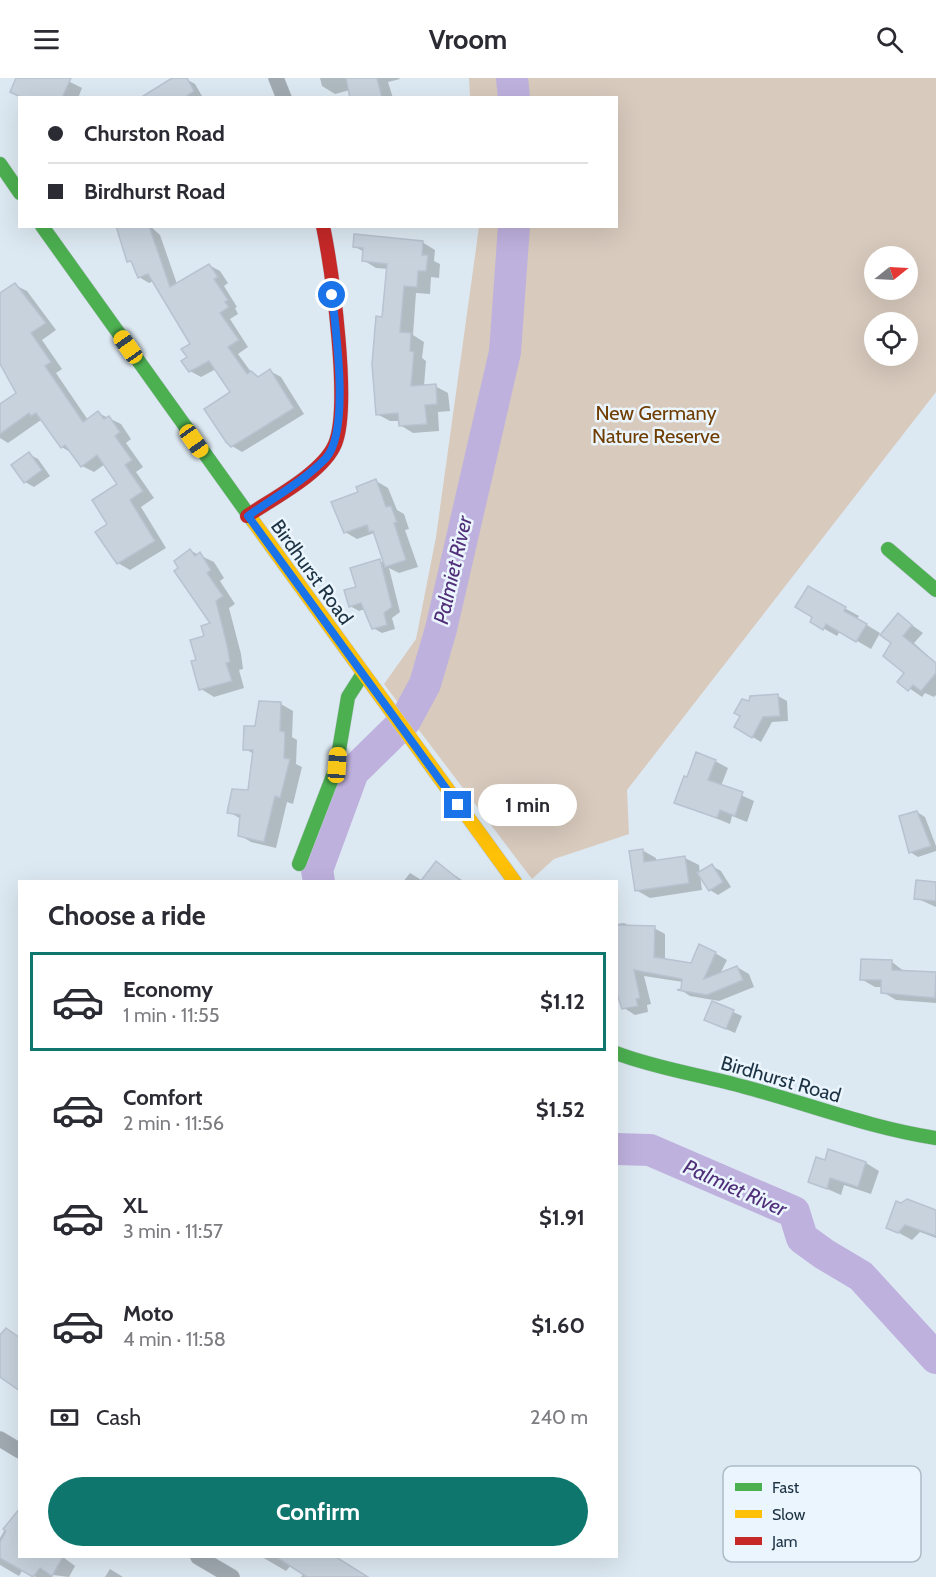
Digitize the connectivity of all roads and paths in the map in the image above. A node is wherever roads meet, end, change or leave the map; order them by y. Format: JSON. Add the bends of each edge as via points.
{"nodes":[{"id":1,"x":276,"y":78,"type":"edge"},
{"id":2,"x":283,"y":96,"type":"edge"},
{"id":3,"x":0,"y":164,"type":"edge"},
{"id":4,"x":18,"y":190,"type":"edge"},
{"id":5,"x":43,"y":228,"type":"edge"},
{"id":6,"x":323,"y":228,"type":"edge"},
{"id":7,"x":248,"y":516,"type":"junction"},
{"id":8,"x":888,"y":549,"type":"dead end"},
{"id":9,"x":936,"y":590,"type":"edge"},
{"id":10,"x":362,"y":675,"type":"junction"},
{"id":11,"x":298,"y":864,"type":"dead end"},
{"id":12,"x":514,"y":880,"type":"edge"},
{"id":13,"x":618,"y":1054,"type":"edge"},
{"id":14,"x":936,"y":1138,"type":"edge"},
{"id":15,"x":0,"y":1439,"type":"edge"},
{"id":16,"x":18,"y":1450,"type":"edge"},
{"id":17,"x":200,"y":1558,"type":"edge"},
{"id":18,"x":232,"y":1577,"type":"edge"}],
"edges":[{"from":1,"to":2,"type":"street"},
{"from":3,"to":4,"type":"street"},
{"from":5,"to":7,"type":"street","name":"Birdhurst Road"},
{"from":6,"to":7,"type":"street","via":[[339,398],[335,444],[326,458]]},
{"from":7,"to":10,"type":"street","name":"Birdhurst Road"},
{"from":8,"to":9,"type":"street"},
{"from":10,"to":11,"type":"street","via":[[348,694],[340,722],[337,765]]},
{"from":10,"to":12,"type":"street","name":"Birdhurst Road"},
{"from":13,"to":14,"type":"street","name":"Birdhurst Road","via":[[881,1128]]},
{"from":15,"to":16,"type":"street"},
{"from":17,"to":18,"type":"street"}]}
